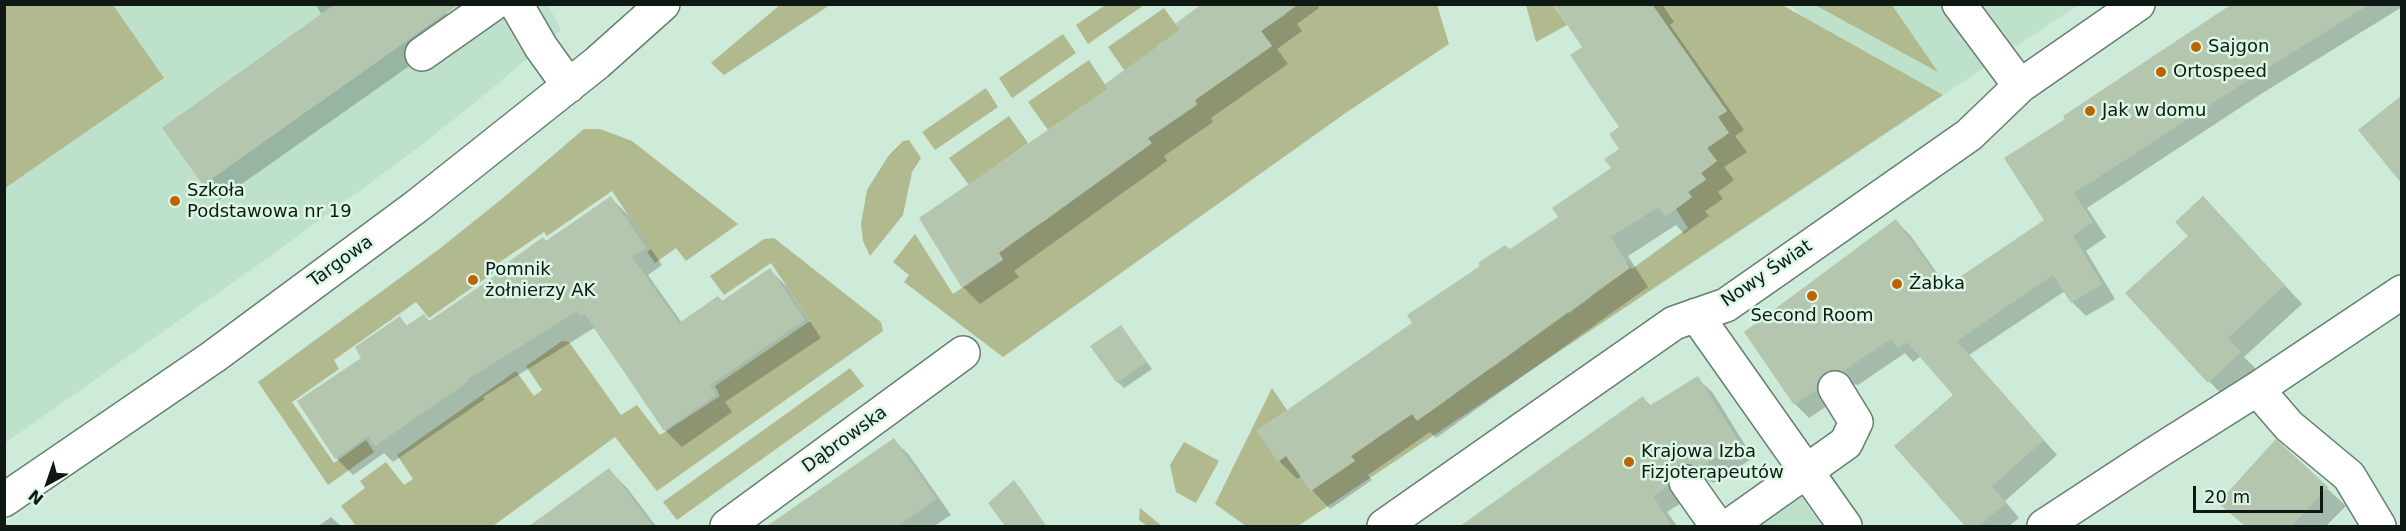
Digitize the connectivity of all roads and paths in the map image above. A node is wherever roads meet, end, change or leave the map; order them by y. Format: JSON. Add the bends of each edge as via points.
{"nodes":[{"id":1,"x":493,"y":4,"type":"edge"},
{"id":2,"x":516,"y":4,"type":"edge"},
{"id":3,"x":663,"y":4,"type":"edge"},
{"id":4,"x":1959,"y":4,"type":"edge"},
{"id":5,"x":2138,"y":4,"type":"edge"},
{"id":6,"x":422,"y":54,"type":"dead end"},
{"id":7,"x":569,"y":86,"type":"junction"},
{"id":8,"x":2020,"y":86,"type":"junction"},
{"id":9,"x":2402,"y":292,"type":"edge"},
{"id":10,"x":1696,"y":315,"type":"junction"},
{"id":11,"x":963,"y":353,"type":"dead end"},
{"id":12,"x":1835,"y":388,"type":"dead end"},
{"id":13,"x":2257,"y":389,"type":"junction"},
{"id":14,"x":1807,"y":472,"type":"junction"},
{"id":15,"x":1686,"y":482,"type":"dead end"},
{"id":16,"x":4,"y":500,"type":"edge"},
{"id":17,"x":726,"y":526,"type":"edge"},
{"id":18,"x":1383,"y":526,"type":"edge"},
{"id":19,"x":1717,"y":526,"type":"edge"},
{"id":20,"x":1729,"y":526,"type":"edge"},
{"id":21,"x":1845,"y":526,"type":"edge"},
{"id":22,"x":2044,"y":526,"type":"edge"},
{"id":23,"x":2379,"y":526,"type":"edge"}],
"edges":[{"from":1,"to":6,"type":"street"},
{"from":2,"to":7,"type":"street"},
{"from":3,"to":7,"type":"street","name":"Targowa"},
{"from":4,"to":8,"type":"street"},
{"from":5,"to":8,"type":"street","name":"Nowy Świat"},
{"from":7,"to":16,"type":"street","name":"Targowa","via":[[417,206],[213,357]]},
{"from":8,"to":10,"type":"street","name":"Nowy Świat","via":[[1969,135],[1726,305]]},
{"from":9,"to":13,"type":"street"},
{"from":10,"to":14,"type":"street"},
{"from":10,"to":18,"type":"street","name":"Nowy Świat","via":[[1674,322]]},
{"from":11,"to":17,"type":"street","name":"Dąbrowska"},
{"from":12,"to":14,"type":"street","via":[[1856,422],[1846,443]]},
{"from":13,"to":22,"type":"street"},
{"from":13,"to":23,"type":"street","via":[[2289,426],[2349,476]]},
{"from":14,"to":20,"type":"street"},
{"from":14,"to":21,"type":"street"},
{"from":15,"to":19,"type":"street"}]}
